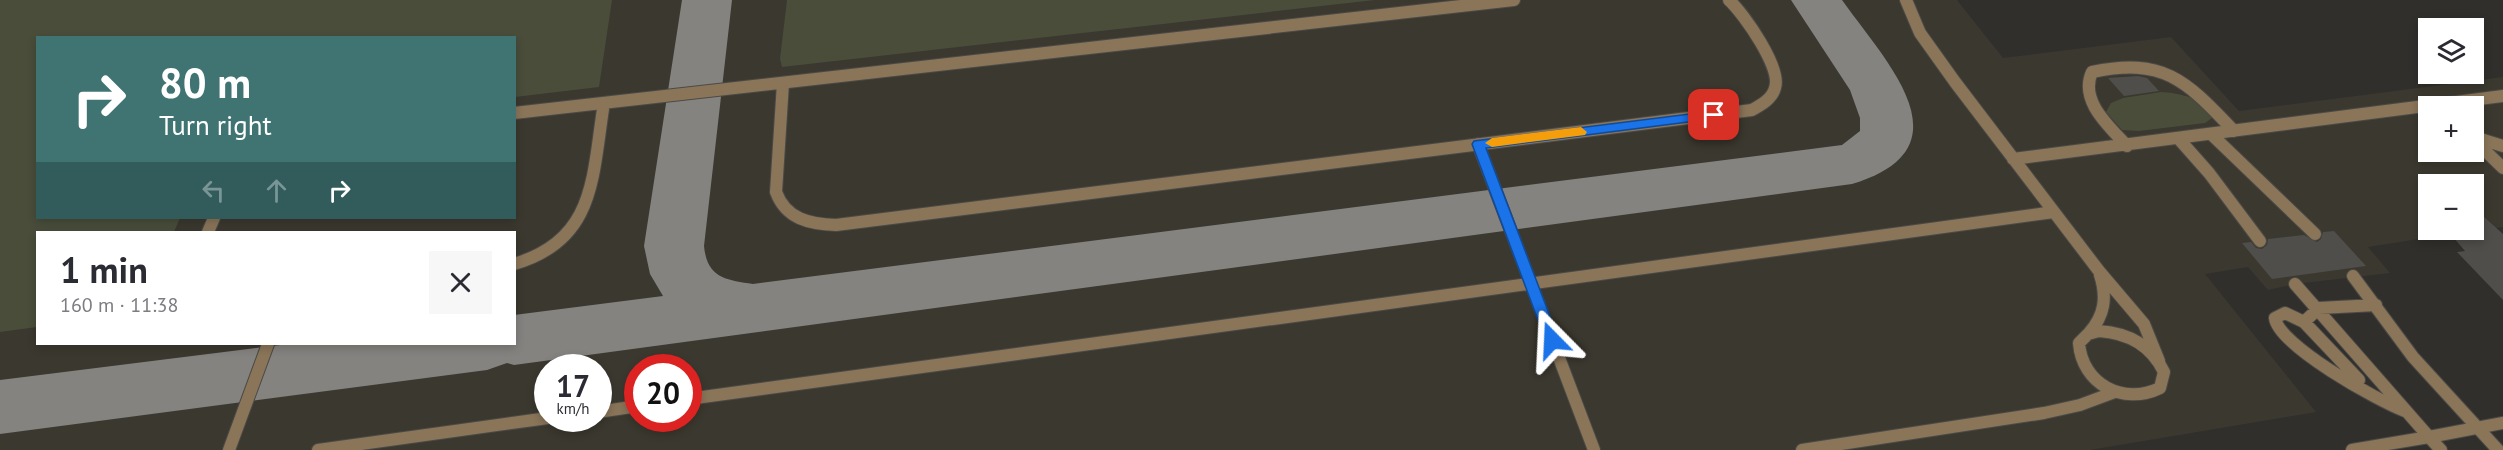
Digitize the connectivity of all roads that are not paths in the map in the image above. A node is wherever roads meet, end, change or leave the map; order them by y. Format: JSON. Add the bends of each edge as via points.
{"nodes":[{"id":1,"x":1514,"y":0,"type":"edge"},
{"id":2,"x":1729,"y":0,"type":"edge"},
{"id":3,"x":1906,"y":0,"type":"edge"},
{"id":4,"x":783,"y":83,"type":"junction"},
{"id":5,"x":2503,"y":96,"type":"edge"},
{"id":6,"x":2484,"y":99,"type":"edge"},
{"id":7,"x":604,"y":103,"type":"junction"},
{"id":8,"x":2418,"y":108,"type":"edge"},
{"id":9,"x":516,"y":113,"type":"edge"},
{"id":10,"x":2234,"y":131,"type":"junction"},
{"id":11,"x":2211,"y":134,"type":"junction"},
{"id":12,"x":2178,"y":138,"type":"junction"},
{"id":13,"x":2484,"y":141,"type":"edge"},
{"id":14,"x":1478,"y":144,"type":"junction"},
{"id":15,"x":2127,"y":146,"type":"junction"},
{"id":16,"x":2503,"y":146,"type":"edge"},
{"id":17,"x":2484,"y":149,"type":"edge"},
{"id":18,"x":2013,"y":159,"type":"junction"},
{"id":19,"x":2503,"y":168,"type":"edge"},
{"id":20,"x":2054,"y":212,"type":"junction"},
{"id":21,"x":2315,"y":234,"type":"dead end"},
{"id":22,"x":2260,"y":241,"type":"dead end"},
{"id":23,"x":516,"y":263,"type":"edge"},
{"id":24,"x":2099,"y":271,"type":"junction"},
{"id":25,"x":2353,"y":276,"type":"dead end"},
{"id":26,"x":1530,"y":282,"type":"junction"},
{"id":27,"x":2295,"y":284,"type":"dead end"},
{"id":28,"x":2376,"y":305,"type":"junction"},
{"id":29,"x":2319,"y":308,"type":"junction"},
{"id":30,"x":2304,"y":321,"type":"junction"},
{"id":31,"x":2088,"y":334,"type":"junction"},
{"id":32,"x":268,"y":345,"type":"edge"},
{"id":33,"x":2159,"y":361,"type":"junction"},
{"id":34,"x":2115,"y":392,"type":"junction"},
{"id":35,"x":702,"y":397,"type":"edge"},
{"id":36,"x":2381,"y":402,"type":"junction"},
{"id":37,"x":2406,"y":412,"type":"junction"},
{"id":38,"x":534,"y":420,"type":"edge"},
{"id":39,"x":2503,"y":423,"type":"edge"},
{"id":40,"x":2477,"y":427,"type":"junction"},
{"id":41,"x":2429,"y":436,"type":"junction"},
{"id":42,"x":229,"y":450,"type":"edge"},
{"id":43,"x":318,"y":450,"type":"edge"},
{"id":44,"x":1594,"y":450,"type":"edge"},
{"id":45,"x":1802,"y":450,"type":"edge"},
{"id":46,"x":2352,"y":450,"type":"edge"},
{"id":47,"x":2441,"y":450,"type":"edge"},
{"id":48,"x":2498,"y":450,"type":"edge"}],
"edges":[{"from":1,"to":4,"type":"street"},
{"from":2,"to":14,"type":"street","via":[[1744,16],[1776,69],[1776,88],[1763,104],[1738,112]]},
{"from":3,"to":18,"type":"street","via":[[1920,33]]},
{"from":4,"to":7,"type":"street"},
{"from":4,"to":14,"type":"street","via":[[778,200],[790,215],[822,225]]},
{"from":5,"to":6,"type":"street"},
{"from":7,"to":9,"type":"street"},
{"from":7,"to":23,"type":"street","via":[[578,224],[552,248]]},
{"from":8,"to":10,"type":"street"},
{"from":10,"to":11,"type":"street"},
{"from":10,"to":15,"type":"street","via":[[2187,83],[2165,71],[2141,65],[2092,72],[2086,89],[2092,102]]},
{"from":11,"to":12,"type":"street"},
{"from":11,"to":21,"type":"street"},
{"from":12,"to":15,"type":"street"},
{"from":12,"to":22,"type":"street","via":[[2209,172]]},
{"from":13,"to":16,"type":"street"},
{"from":14,"to":26,"type":"street"},
{"from":15,"to":18,"type":"street"},
{"from":17,"to":19,"type":"street"},
{"from":18,"to":20,"type":"street"},
{"from":20,"to":24,"type":"street"},
{"from":20,"to":26,"type":"street"},
{"from":24,"to":31,"type":"street","via":[[2105,301],[2100,322]]},
{"from":24,"to":33,"type":"street","via":[[2144,324]]},
{"from":25,"to":28,"type":"street"},
{"from":26,"to":35,"type":"street"},
{"from":26,"to":44,"type":"street"},
{"from":27,"to":29,"type":"street"},
{"from":28,"to":29,"type":"street"},
{"from":28,"to":40,"type":"street","via":[[2414,357]]},
{"from":29,"to":30,"type":"street"},
{"from":29,"to":37,"type":"street"},
{"from":30,"to":36,"type":"street"},
{"from":30,"to":36,"type":"street","via":[[2285,313],[2275,318],[2277,327],[2290,340]]},
{"from":31,"to":33,"type":"street","via":[[2105,331],[2126,335],[2145,346]]},
{"from":31,"to":34,"type":"street","via":[[2079,343],[2081,362],[2097,382]]},
{"from":32,"to":42,"type":"street"},
{"from":33,"to":34,"type":"street","via":[[2164,382],[2153,394]]},
{"from":34,"to":45,"type":"street","via":[[2044,413]]},
{"from":36,"to":37,"type":"street"},
{"from":37,"to":41,"type":"street"},
{"from":38,"to":43,"type":"street"},
{"from":39,"to":40,"type":"street"},
{"from":40,"to":41,"type":"street"},
{"from":40,"to":48,"type":"street"},
{"from":41,"to":46,"type":"street"},
{"from":41,"to":47,"type":"street"}]}
